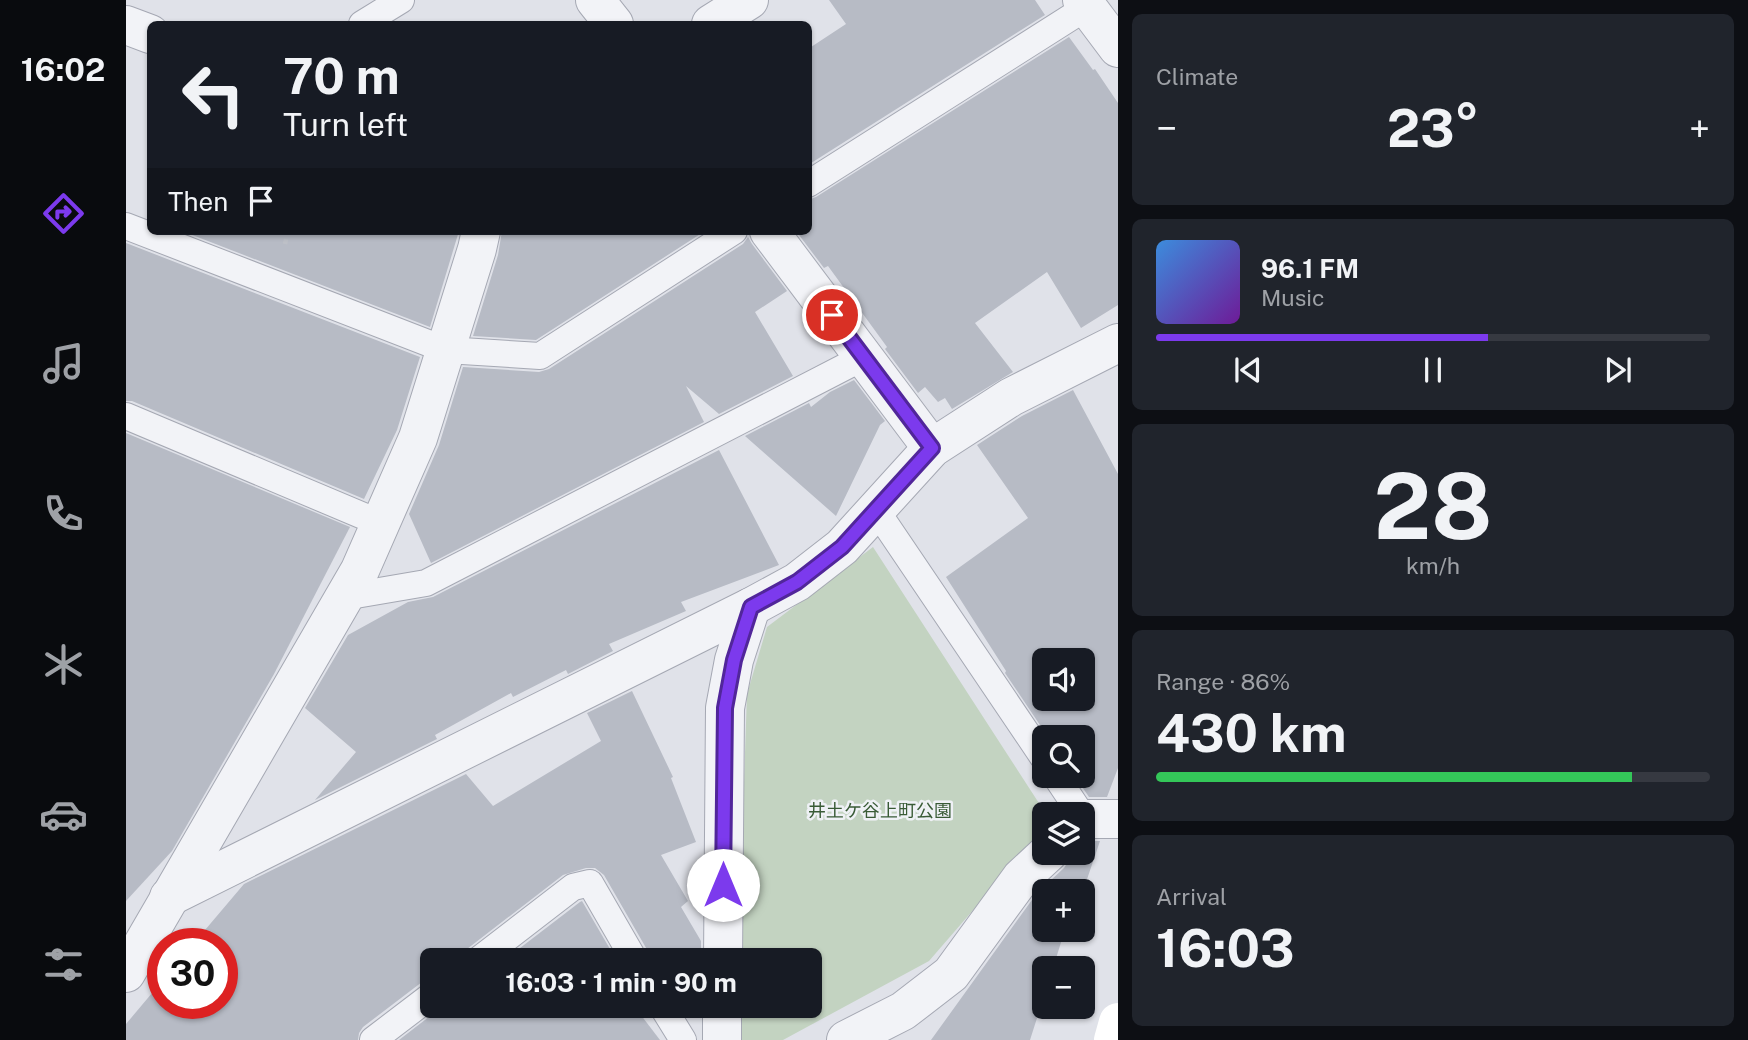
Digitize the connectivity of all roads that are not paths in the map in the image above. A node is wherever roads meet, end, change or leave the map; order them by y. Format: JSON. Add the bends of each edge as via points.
{"nodes":[{"id":1,"x":401,"y":0,"type":"edge"},
{"id":2,"x":595,"y":0,"type":"edge"},
{"id":3,"x":749,"y":0,"type":"edge"},
{"id":4,"x":1084,"y":2,"type":"edge"},
{"id":5,"x":367,"y":21,"type":"edge"},
{"id":6,"x":612,"y":21,"type":"edge"},
{"id":7,"x":716,"y":21,"type":"edge"},
{"id":8,"x":126,"y":25,"type":"edge"},
{"id":9,"x":147,"y":33,"type":"edge"},
{"id":10,"x":1118,"y":48,"type":"edge"},
{"id":11,"x":812,"y":181,"type":"edge"},
{"id":12,"x":126,"y":226,"type":"edge"},
{"id":13,"x":147,"y":234,"type":"edge"},
{"id":14,"x":149,"y":235,"type":"edge"},
{"id":15,"x":480,"y":235,"type":"edge"},
{"id":16,"x":728,"y":235,"type":"edge"},
{"id":17,"x":772,"y":235,"type":"edge"},
{"id":18,"x":1118,"y":342,"type":"edge"},
{"id":19,"x":446,"y":349,"type":"junction"},
{"id":20,"x":864,"y":357,"type":"junction"},
{"id":21,"x":126,"y":416,"type":"edge"},
{"id":22,"x":932,"y":448,"type":"junction"},
{"id":23,"x":876,"y":510,"type":"junction"},
{"id":24,"x":380,"y":523,"type":"junction"},
{"id":25,"x":344,"y":597,"type":"junction"},
{"id":26,"x":751,"y":607,"type":"junction"},
{"id":27,"x":1032,"y":741,"type":"edge"},
{"id":28,"x":1066,"y":788,"type":"edge"},
{"id":29,"x":1077,"y":802,"type":"edge"},
{"id":30,"x":1035,"y":865,"type":"edge"},
{"id":31,"x":169,"y":897,"type":"junction"},
{"id":32,"x":494,"y":948,"type":"edge"},
{"id":33,"x":628,"y":948,"type":"edge"},
{"id":34,"x":723,"y":948,"type":"edge"},
{"id":35,"x":126,"y":972,"type":"edge"},
{"id":36,"x":420,"y":1004,"type":"edge"},
{"id":37,"x":669,"y":1018,"type":"edge"},
{"id":38,"x":722,"y":1018,"type":"edge"},
{"id":39,"x":1118,"y":1022,"type":"edge"},
{"id":40,"x":373,"y":1040,"type":"edge"},
{"id":41,"x":683,"y":1040,"type":"edge"},
{"id":42,"x":722,"y":1040,"type":"edge"},
{"id":43,"x":846,"y":1040,"type":"edge"},
{"id":44,"x":1113,"y":1040,"type":"edge"}],
"edges":[{"from":1,"to":5,"type":"lane"},
{"from":2,"to":6,"type":"street"},
{"from":3,"to":7,"type":"street"},
{"from":4,"to":10,"type":"street"},
{"from":4,"to":11,"type":"lane"},
{"from":8,"to":9,"type":"street"},
{"from":12,"to":13,"type":"lane"},
{"from":14,"to":19,"type":"lane"},
{"from":15,"to":19,"type":"street"},
{"from":16,"to":19,"type":"lane","via":[[540,355]]},
{"from":17,"to":20,"type":"street"},
{"from":18,"to":22,"type":"street","via":[[1011,397]]},
{"from":19,"to":24,"type":"street","via":[[418,438]]},
{"from":20,"to":22,"type":"street"},
{"from":20,"to":25,"type":"lane","via":[[426,583]]},
{"from":21,"to":24,"type":"lane"},
{"from":22,"to":23,"type":"street"},
{"from":23,"to":26,"type":"street","via":[[842,547],[797,582]]},
{"from":23,"to":27,"type":"lane"},
{"from":24,"to":25,"type":"street"},
{"from":25,"to":31,"type":"street"},
{"from":26,"to":31,"type":"street"},
{"from":26,"to":34,"type":"street","via":[[725,708]]},
{"from":28,"to":29,"type":"lane"},
{"from":30,"to":43,"type":"street","via":[[951,974],[903,1011]]},
{"from":31,"to":35,"type":"street"},
{"from":32,"to":33,"type":"lane","via":[[573,887],[590,883]]},
{"from":36,"to":40,"type":"lane"},
{"from":37,"to":41,"type":"lane"},
{"from":38,"to":42,"type":"street"},
{"from":39,"to":44,"type":"main road"}]}
